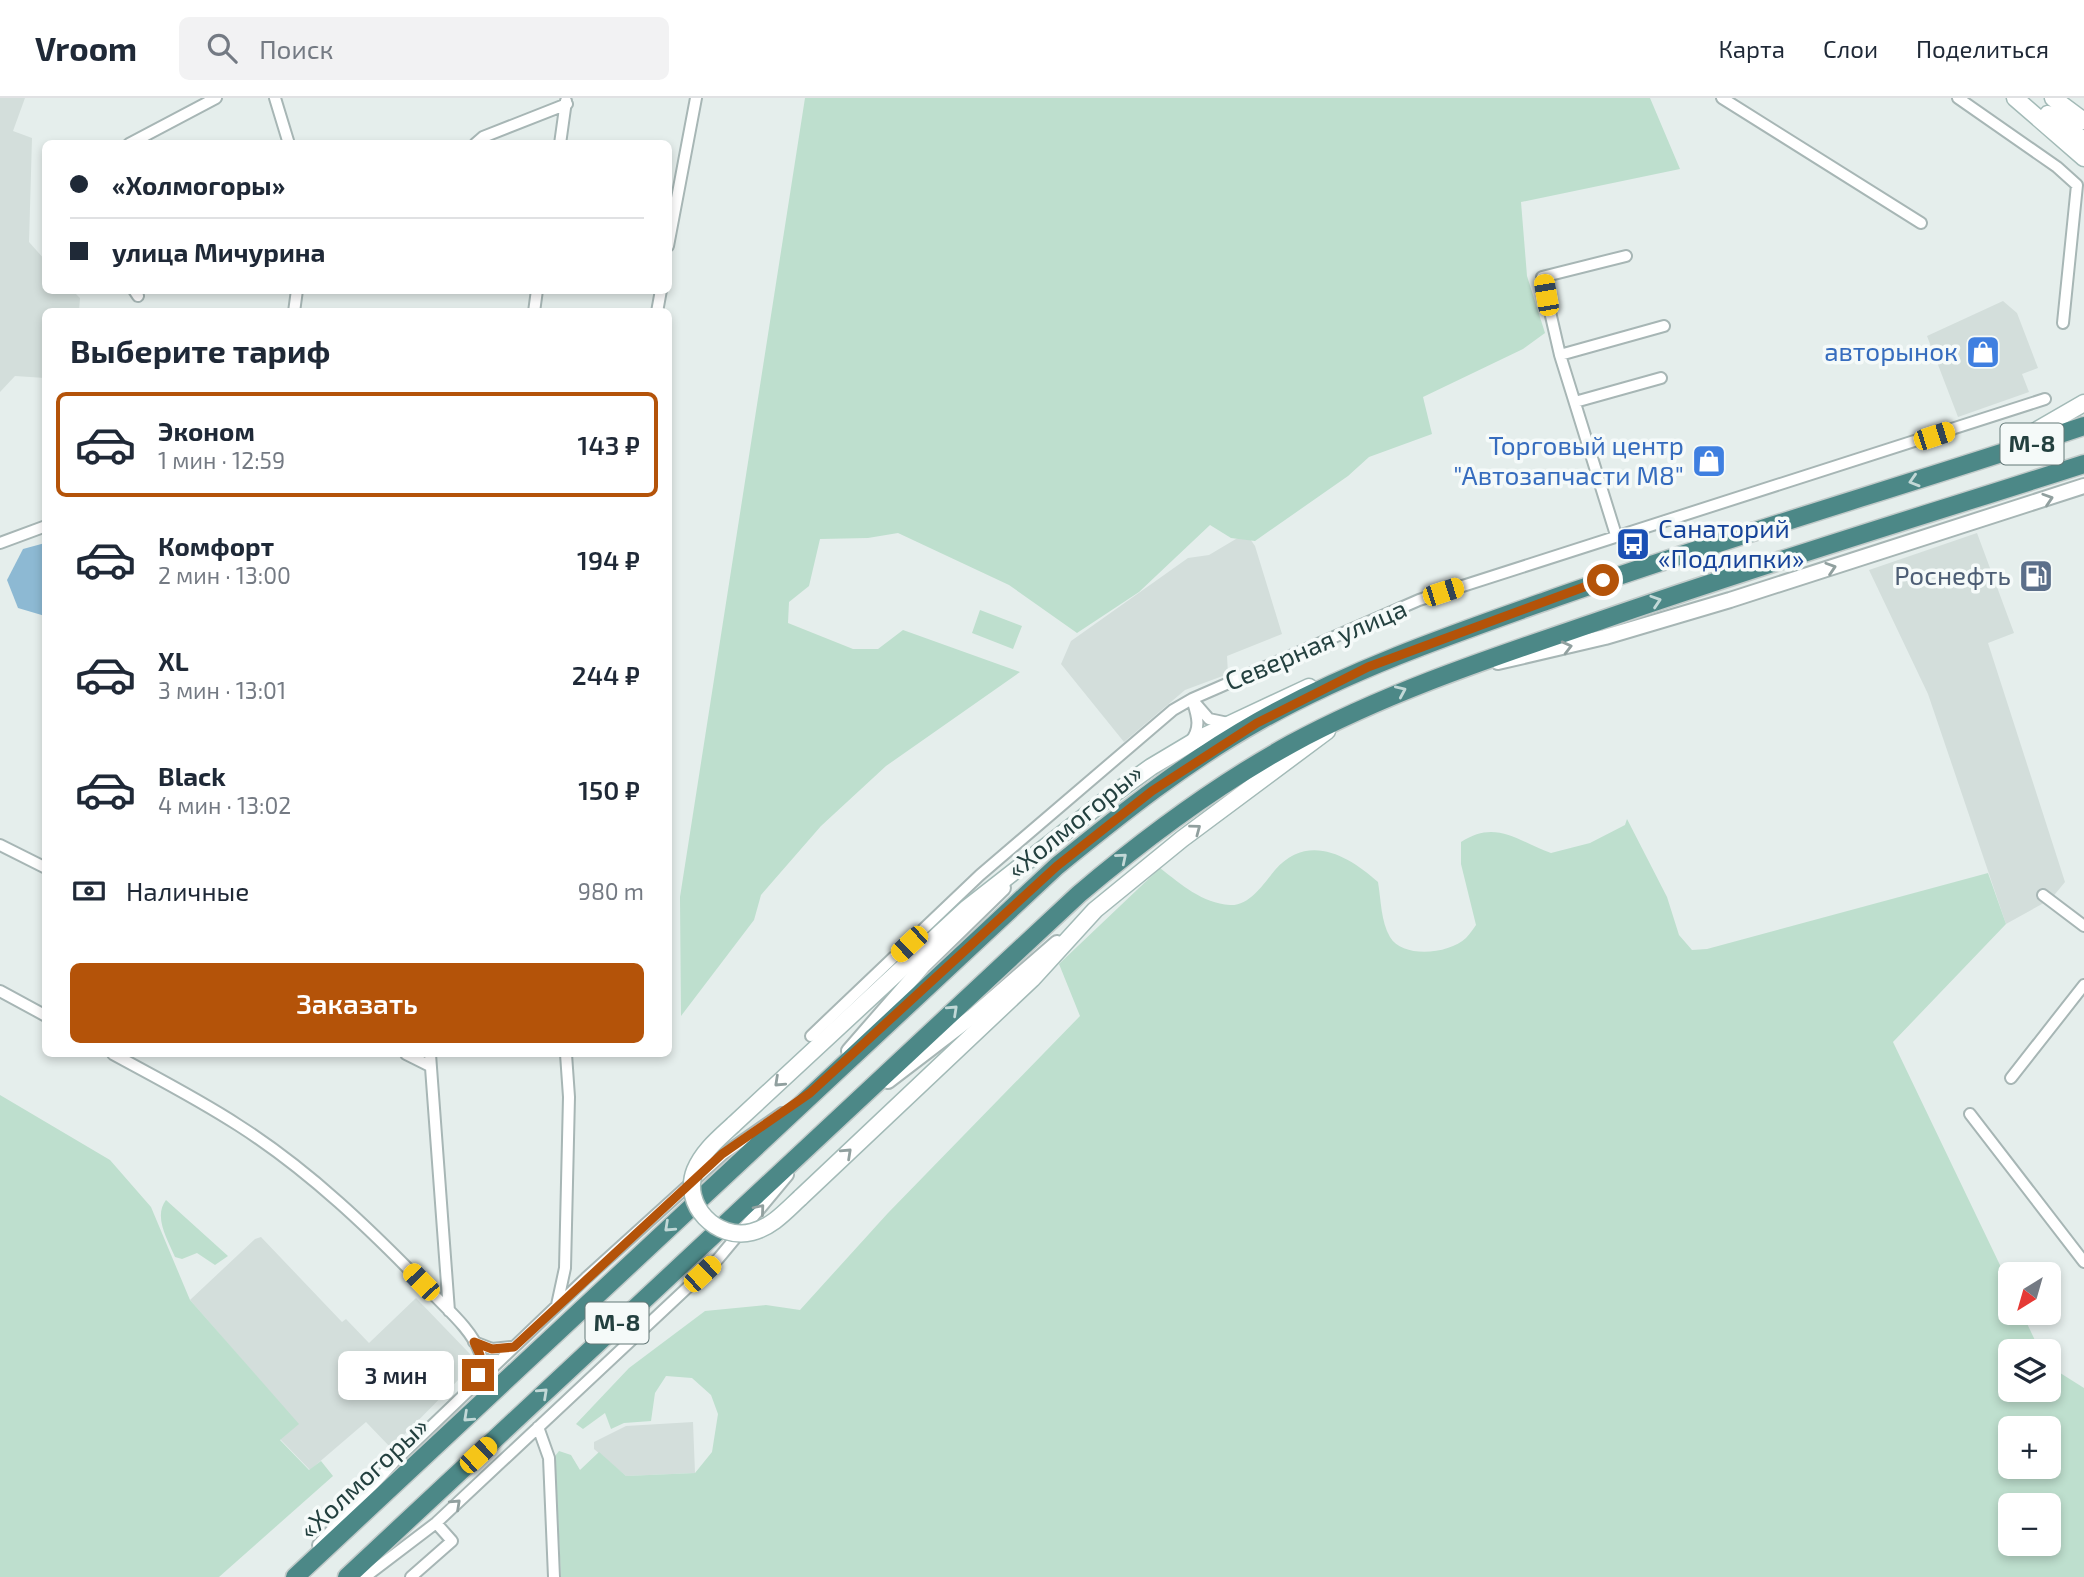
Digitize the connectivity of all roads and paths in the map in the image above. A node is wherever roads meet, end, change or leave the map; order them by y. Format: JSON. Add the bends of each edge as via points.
{"nodes":[{"id":1,"x":216,"y":98,"type":"edge"},
{"id":2,"x":275,"y":98,"type":"edge"},
{"id":3,"x":696,"y":98,"type":"edge"},
{"id":4,"x":1722,"y":98,"type":"edge"},
{"id":5,"x":1958,"y":98,"type":"edge"},
{"id":6,"x":2015,"y":98,"type":"edge"},
{"id":7,"x":2026,"y":98,"type":"edge"},
{"id":8,"x":2053,"y":98,"type":"edge"},
{"id":9,"x":566,"y":101,"type":"edge"},
{"id":10,"x":2084,"y":121,"type":"edge"},
{"id":11,"x":137,"y":140,"type":"edge"},
{"id":12,"x":288,"y":140,"type":"edge"},
{"id":13,"x":479,"y":140,"type":"edge"},
{"id":14,"x":561,"y":140,"type":"edge"},
{"id":15,"x":2084,"y":140,"type":"edge"},
{"id":16,"x":2084,"y":158,"type":"edge"},
{"id":17,"x":1921,"y":223,"type":"dead end"},
{"id":18,"x":672,"y":225,"type":"edge"},
{"id":19,"x":1626,"y":256,"type":"dead end"},
{"id":20,"x":2063,"y":323,"type":"dead end"},
{"id":21,"x":1664,"y":326,"type":"dead end"},
{"id":22,"x":1560,"y":355,"type":"junction"},
{"id":23,"x":1661,"y":378,"type":"dead end"},
{"id":24,"x":2045,"y":400,"type":"dead end"},
{"id":25,"x":1575,"y":402,"type":"junction"},
{"id":26,"x":2084,"y":404,"type":"edge"},
{"id":27,"x":2084,"y":426,"type":"edge"},
{"id":28,"x":1980,"y":461,"type":"junction"},
{"id":29,"x":2084,"y":464,"type":"edge"},
{"id":30,"x":2084,"y":486,"type":"edge"},
{"id":31,"x":42,"y":527,"type":"edge"},
{"id":32,"x":1616,"y":535,"type":"junction"},
{"id":33,"x":0,"y":543,"type":"edge"},
{"id":34,"x":1368,"y":667,"type":"junction"},
{"id":35,"x":1452,"y":671,"type":"junction"},
{"id":36,"x":1192,"y":699,"type":"junction"},
{"id":37,"x":1352,"y":713,"type":"junction"},
{"id":38,"x":1229,"y":723,"type":"junction"},
{"id":39,"x":1187,"y":746,"type":"junction"},
{"id":40,"x":0,"y":845,"type":"edge"},
{"id":41,"x":1034,"y":857,"type":"junction"},
{"id":42,"x":42,"y":866,"type":"edge"},
{"id":43,"x":2043,"y":895,"type":"dead end"},
{"id":44,"x":1095,"y":911,"type":"junction"},
{"id":45,"x":2084,"y":926,"type":"edge"},
{"id":46,"x":2084,"y":985,"type":"edge"},
{"id":47,"x":0,"y":991,"type":"edge"},
{"id":48,"x":42,"y":1014,"type":"edge"},
{"id":49,"x":811,"y":1036,"type":"dead end"},
{"id":50,"x":118,"y":1057,"type":"edge"},
{"id":51,"x":412,"y":1057,"type":"edge"},
{"id":52,"x":430,"y":1057,"type":"edge"},
{"id":53,"x":566,"y":1057,"type":"edge"},
{"id":54,"x":430,"y":1066,"type":"junction"},
{"id":55,"x":2011,"y":1077,"type":"dead end"},
{"id":56,"x":825,"y":1079,"type":"junction"},
{"id":57,"x":810,"y":1093,"type":"junction"},
{"id":58,"x":849,"y":1107,"type":"junction"},
{"id":59,"x":1970,"y":1114,"type":"dead end"},
{"id":60,"x":832,"y":1124,"type":"junction"},
{"id":61,"x":2084,"y":1262,"type":"edge"},
{"id":62,"x":565,"y":1268,"type":"junction"},
{"id":63,"x":586,"y":1278,"type":"junction"},
{"id":64,"x":555,"y":1308,"type":"junction"},
{"id":65,"x":449,"y":1311,"type":"junction"},
{"id":66,"x":474,"y":1342,"type":"junction"},
{"id":67,"x":514,"y":1347,"type":"junction"},
{"id":68,"x":471,"y":1387,"type":"junction"},
{"id":69,"x":538,"y":1427,"type":"junction"},
{"id":70,"x":436,"y":1523,"type":"junction"},
{"id":71,"x":290,"y":1577,"type":"edge"},
{"id":72,"x":295,"y":1577,"type":"edge"},
{"id":73,"x":347,"y":1577,"type":"edge"},
{"id":74,"x":365,"y":1577,"type":"edge"},
{"id":75,"x":411,"y":1577,"type":"edge"},
{"id":76,"x":554,"y":1577,"type":"edge"}],
"edges":[{"from":1,"to":11,"type":"street"},
{"from":2,"to":12,"type":"street"},
{"from":3,"to":18,"type":"street"},
{"from":4,"to":17,"type":"street"},
{"from":5,"to":20,"type":"street","via":[[2077,185]]},
{"from":6,"to":16,"type":"main road"},
{"from":7,"to":15,"type":"main road"},
{"from":8,"to":10,"type":"main road"},
{"from":9,"to":13,"type":"street"},
{"from":9,"to":14,"type":"street"},
{"from":19,"to":22,"type":"street","via":[[1542,277]]},
{"from":21,"to":22,"type":"street"},
{"from":22,"to":25,"type":"street"},
{"from":23,"to":25,"type":"street"},
{"from":24,"to":32,"type":"street","name":"Северная улица"},
{"from":25,"to":32,"type":"street"},
{"from":26,"to":28,"type":"main road"},
{"from":27,"to":28,"type":"highway","name":"«Холмогоры»","number":"М-8"},
{"from":28,"to":34,"type":"highway","name":"«Холмогоры»","number":"М-8","one_way":true,"via":[[1679,554]]},
{"from":35,"to":29,"type":"highway","number":"М-8","one_way":true},
{"from":35,"to":30,"type":"street","one_way":true,"via":[[1617,634]]},
{"from":31,"to":33,"type":"street"},
{"from":32,"to":36,"type":"street","name":"Северная улица","via":[[1419,600]]},
{"from":34,"to":38,"type":"main road","via":[[1302,689]]},
{"from":34,"to":56,"type":"highway","name":"«Холмогоры»","number":"М-8","via":[[1257,723],[1114,819]]},
{"from":37,"to":35,"type":"highway","number":"М-8","one_way":true},
{"from":36,"to":38,"type":"street","via":[[1209,719]]},
{"from":36,"to":39,"type":"street","via":[[1199,721]]},
{"from":36,"to":49,"type":"street","name":"Северная улица","via":[[1028,832]]},
{"from":44,"to":37,"type":"main road","one_way":true,"via":[[1182,839]]},
{"from":58,"to":37,"type":"highway","number":"М-8","one_way":true,"via":[[1130,851],[1222,787]]},
{"from":38,"to":39,"type":"main road"},
{"from":39,"to":41,"type":"main road","via":[[1112,795]]},
{"from":40,"to":42,"type":"street"},
{"from":41,"to":44,"type":"main road","one_way":true,"bridge":true,"via":[[966,909],[710,1147],[694,1174],[694,1198],[708,1221],[722,1230],[752,1232],[780,1217],[1012,998]]},
{"from":41,"to":56,"type":"street","via":[[923,965]]},
{"from":43,"to":45,"type":"street"},
{"from":44,"to":58,"type":"street","via":[[973,1016]]},
{"from":46,"to":55,"type":"street"},
{"from":47,"to":48,"type":"street"},
{"from":50,"to":65,"type":"street","via":[[239,1125],[289,1160],[371,1230]]},
{"from":51,"to":54,"type":"street"},
{"from":52,"to":54,"type":"street"},
{"from":53,"to":62,"type":"street"},
{"from":54,"to":65,"type":"street"},
{"from":56,"to":57,"type":"highway","name":"«Холмогоры»","number":"М-8"},
{"from":57,"to":63,"type":"street","via":[[722,1154]]},
{"from":57,"to":72,"type":"highway","name":"«Холмогоры»","number":"М-8","one_way":true},
{"from":58,"to":60,"type":"highway","number":"М-8"},
{"from":59,"to":61,"type":"street"},
{"from":69,"to":60,"type":"street","one_way":true,"via":[[718,1259]]},
{"from":73,"to":60,"type":"highway","number":"М-8","one_way":true},
{"from":62,"to":63,"type":"street","via":[[573,1277]]},
{"from":62,"to":64,"type":"street"},
{"from":63,"to":64,"type":"street"},
{"from":64,"to":67,"type":"street"},
{"from":65,"to":66,"type":"street"},
{"from":66,"to":67,"type":"street","via":[[492,1349]]},
{"from":66,"to":68,"type":"street","via":[[481,1366]]},
{"from":67,"to":68,"type":"street"},
{"from":68,"to":71,"type":"street","via":[[394,1462]]},
{"from":70,"to":69,"type":"street","one_way":true},
{"from":69,"to":76,"type":"street","via":[[549,1458]]},
{"from":70,"to":74,"type":"street"},
{"from":70,"to":75,"type":"street","via":[[452,1541]]}]}
